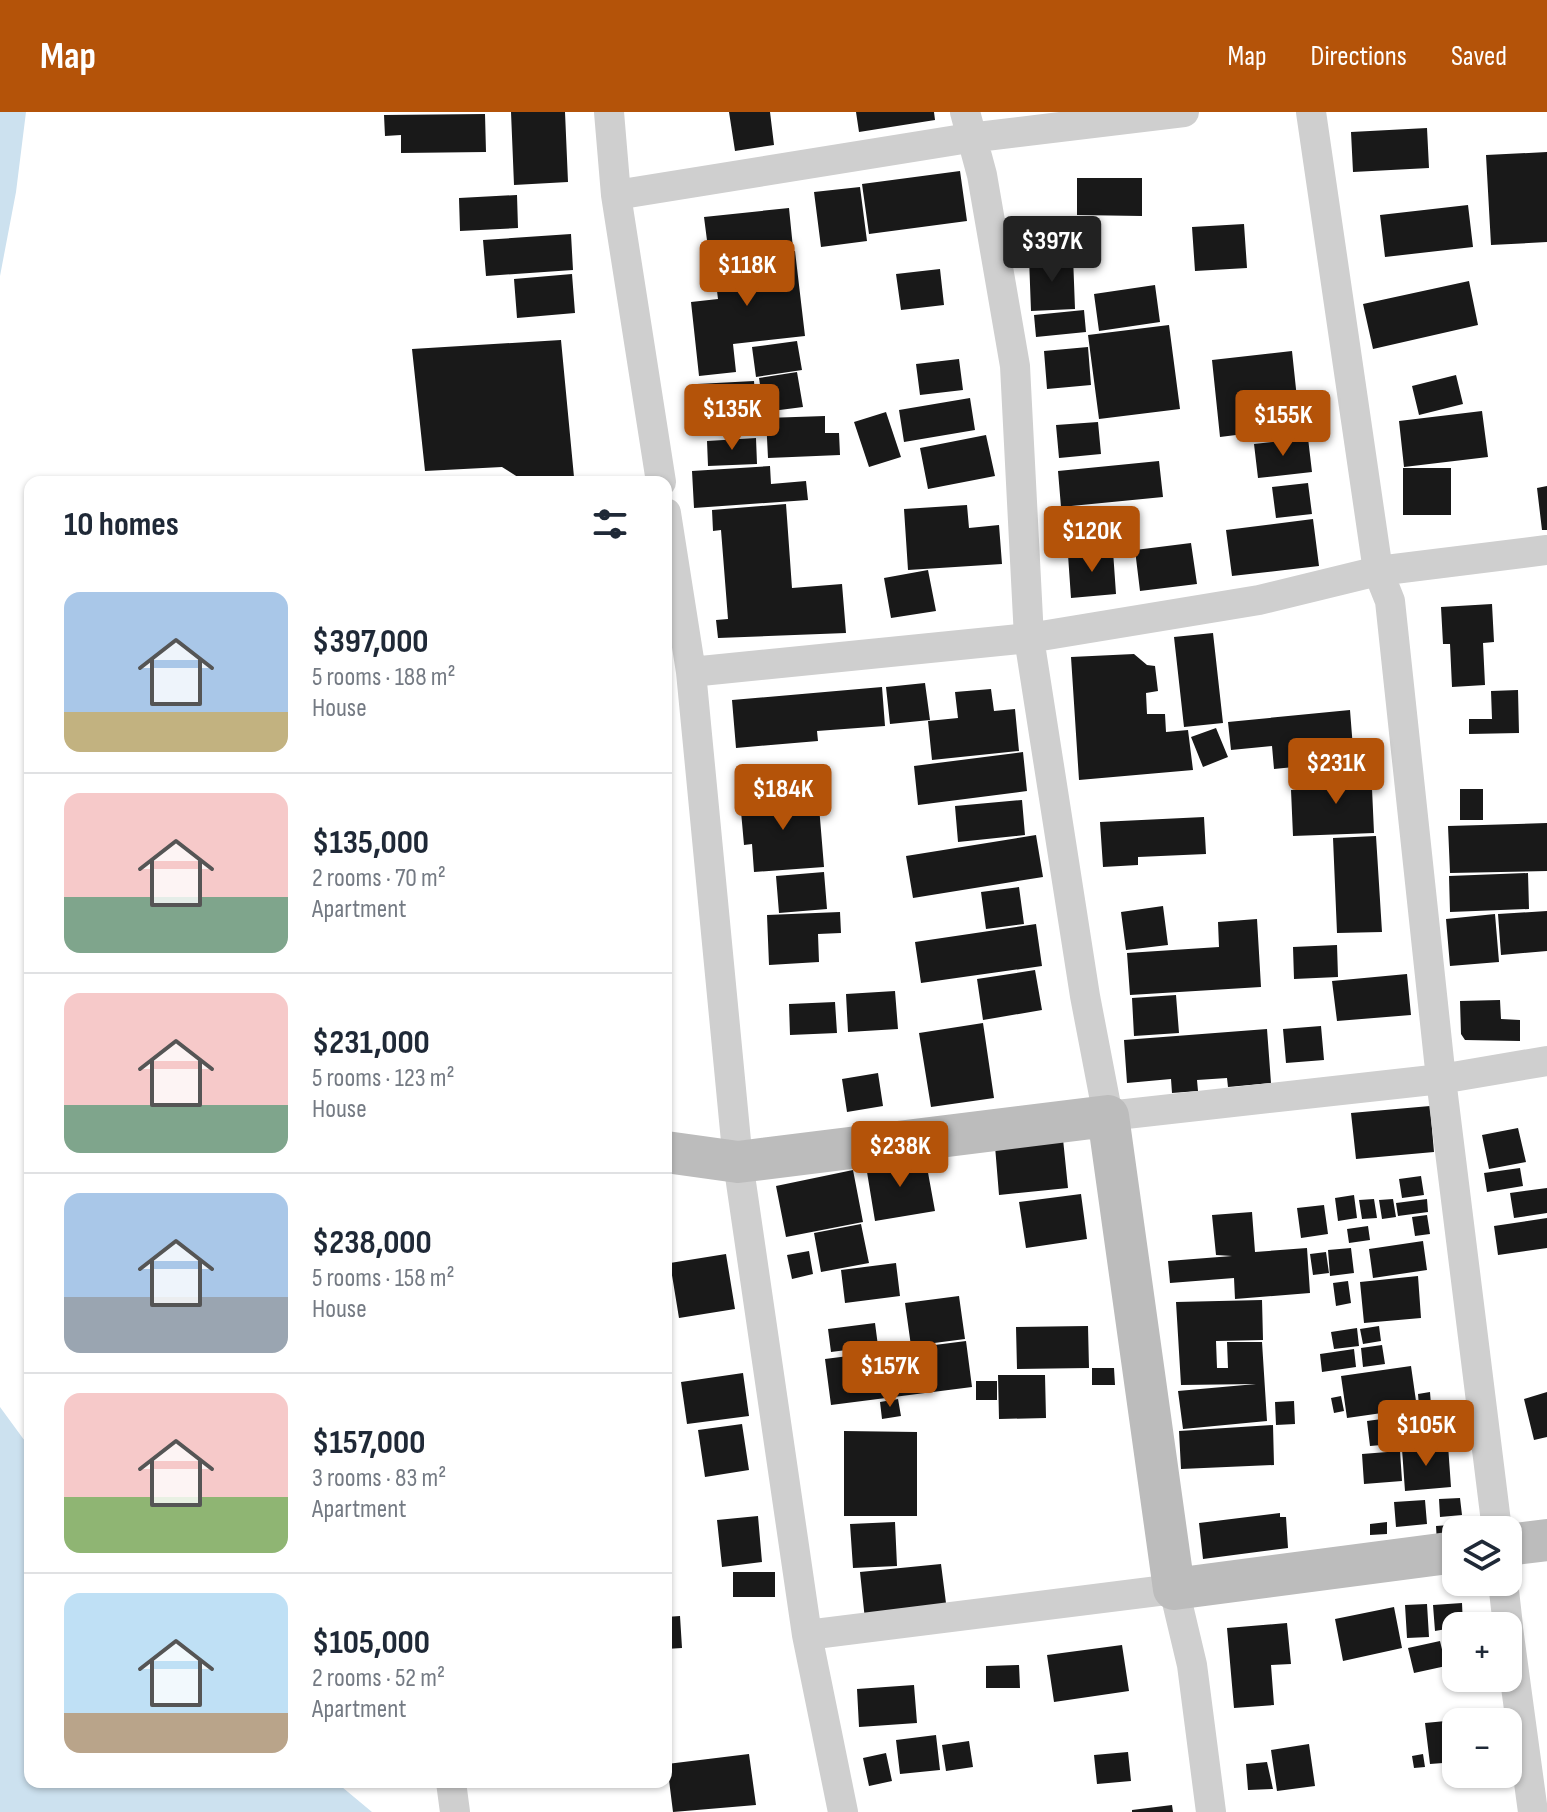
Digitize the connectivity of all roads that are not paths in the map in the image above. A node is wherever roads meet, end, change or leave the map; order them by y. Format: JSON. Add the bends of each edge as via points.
{"nodes":[{"id":1,"x":609,"y":112,"type":"edge"},
{"id":2,"x":1184,"y":112,"type":"edge"},
{"id":3,"x":1311,"y":112,"type":"edge"},
{"id":4,"x":967,"y":125,"type":"edge"},
{"id":5,"x":616,"y":195,"type":"junction"},
{"id":6,"x":660,"y":476,"type":"edge"},
{"id":7,"x":1547,"y":550,"type":"edge"},
{"id":8,"x":672,"y":551,"type":"edge"},
{"id":9,"x":1378,"y":571,"type":"junction"},
{"id":10,"x":1029,"y":638,"type":"junction"},
{"id":11,"x":691,"y":672,"type":"junction"},
{"id":12,"x":1547,"y":1061,"type":"edge"},
{"id":13,"x":1441,"y":1079,"type":"junction"},
{"id":14,"x":1108,"y":1116,"type":"junction"},
{"id":15,"x":672,"y":1153,"type":"edge"},
{"id":16,"x":738,"y":1162,"type":"junction"},
{"id":17,"x":1495,"y":1516,"type":"edge"},
{"id":18,"x":1547,"y":1540,"type":"edge"},
{"id":19,"x":1522,"y":1543,"type":"edge"},
{"id":20,"x":1442,"y":1554,"type":"edge"},
{"id":21,"x":1174,"y":1589,"type":"junction"},
{"id":22,"x":807,"y":1635,"type":"junction"},
{"id":23,"x":1517,"y":1692,"type":"edge"},
{"id":24,"x":452,"y":1788,"type":"edge"},
{"id":25,"x":455,"y":1812,"type":"edge"},
{"id":26,"x":843,"y":1812,"type":"edge"},
{"id":27,"x":1211,"y":1812,"type":"edge"},
{"id":28,"x":1533,"y":1812,"type":"edge"}],
"edges":[{"from":1,"to":5,"type":"street"},
{"from":2,"to":4,"type":"street"},
{"from":3,"to":9,"type":"street"},
{"from":4,"to":5,"type":"street"},
{"from":4,"to":10,"type":"street","via":[[982,175],[1015,366]]},
{"from":5,"to":6,"type":"street"},
{"from":7,"to":9,"type":"street"},
{"from":8,"to":11,"type":"street"},
{"from":9,"to":10,"type":"street","via":[[1259,600]]},
{"from":9,"to":13,"type":"street","via":[[1390,601]]},
{"from":10,"to":11,"type":"street"},
{"from":10,"to":14,"type":"street"},
{"from":11,"to":16,"type":"street"},
{"from":12,"to":13,"type":"street"},
{"from":13,"to":14,"type":"street"},
{"from":13,"to":17,"type":"street"},
{"from":14,"to":16,"type":"street"},
{"from":14,"to":21,"type":"street"},
{"from":15,"to":16,"type":"street"},
{"from":16,"to":22,"type":"street"},
{"from":18,"to":19,"type":"street"},
{"from":20,"to":21,"type":"street"},
{"from":21,"to":22,"type":"street"},
{"from":21,"to":27,"type":"street","via":[[1192,1665]]},
{"from":22,"to":26,"type":"street"},
{"from":23,"to":28,"type":"street"},
{"from":24,"to":25,"type":"street"}]}
